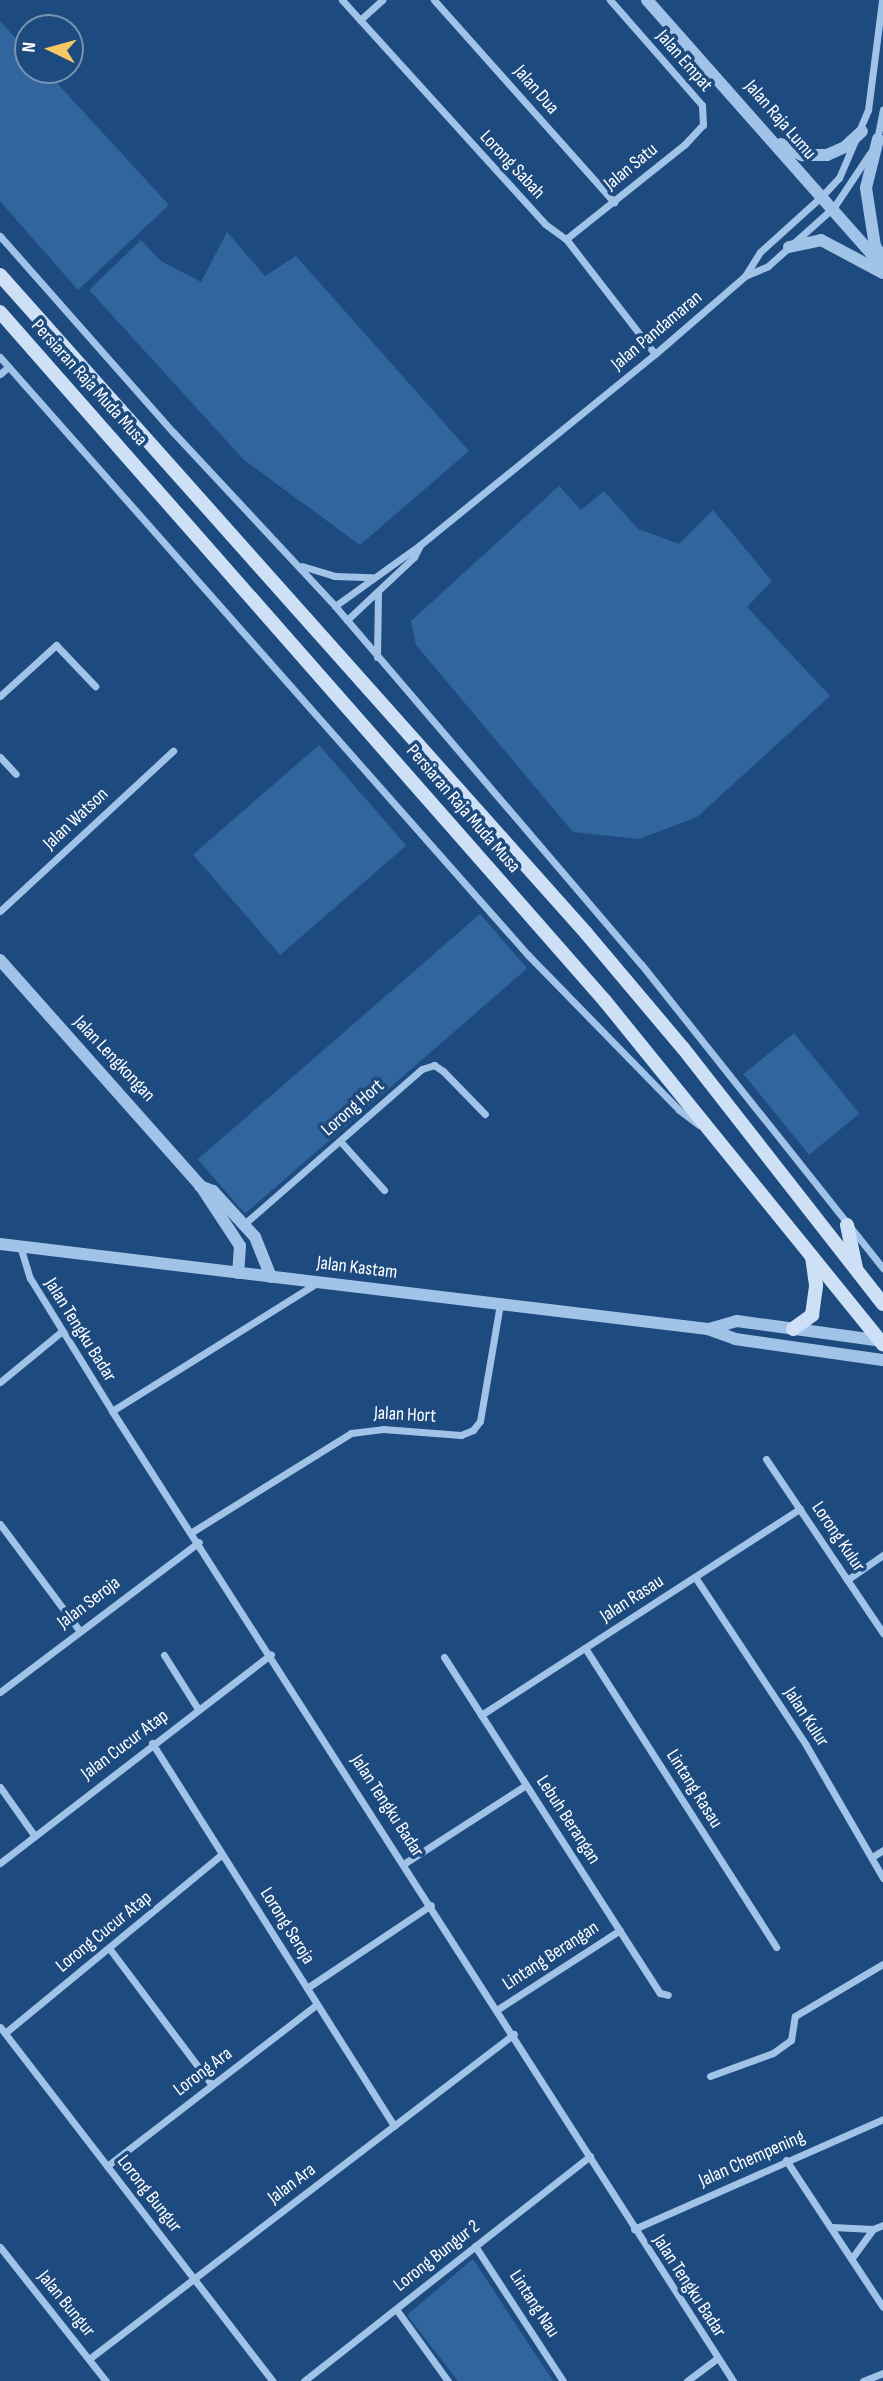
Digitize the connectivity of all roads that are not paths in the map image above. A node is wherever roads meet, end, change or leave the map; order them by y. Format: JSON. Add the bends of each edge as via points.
{"nodes":[{"id":1,"x":342,"y":0,"type":"edge"},
{"id":2,"x":382,"y":0,"type":"edge"},
{"id":3,"x":434,"y":0,"type":"edge"},
{"id":4,"x":610,"y":0,"type":"edge"},
{"id":5,"x":647,"y":0,"type":"edge"},
{"id":6,"x":882,"y":0,"type":"edge"},
{"id":7,"x":360,"y":20,"type":"junction"},
{"id":8,"x":868,"y":110,"type":"junction"},
{"id":9,"x":705,"y":111,"type":"joint"},
{"id":10,"x":883,"y":112,"type":"edge"},
{"id":11,"x":862,"y":131,"type":"junction"},
{"id":12,"x":772,"y":138,"type":"junction"},
{"id":13,"x":878,"y":138,"type":"junction"},
{"id":14,"x":822,"y":196,"type":"junction"},
{"id":15,"x":614,"y":202,"type":"junction"},
{"id":16,"x":834,"y":208,"type":"junction"},
{"id":17,"x":0,"y":236,"type":"edge"},
{"id":18,"x":566,"y":239,"type":"junction"},
{"id":19,"x":789,"y":247,"type":"junction"},
{"id":20,"x":883,"y":259,"type":"edge"},
{"id":21,"x":883,"y":267,"type":"edge"},
{"id":22,"x":883,"y":274,"type":"edge"},
{"id":23,"x":0,"y":275,"type":"edge"},
{"id":24,"x":745,"y":276,"type":"junction"},
{"id":25,"x":0,"y":312,"type":"edge"},
{"id":26,"x":655,"y":354,"type":"junction"},
{"id":27,"x":0,"y":357,"type":"edge"},
{"id":28,"x":8,"y":367,"type":"junction"},
{"id":29,"x":0,"y":374,"type":"edge"},
{"id":30,"x":420,"y":545,"type":"junction"},
{"id":31,"x":298,"y":564,"type":"junction"},
{"id":32,"x":374,"y":577,"type":"junction"},
{"id":33,"x":378,"y":591,"type":"junction"},
{"id":34,"x":335,"y":606,"type":"junction"},
{"id":35,"x":347,"y":620,"type":"junction"},
{"id":36,"x":377,"y":658,"type":"junction"},
{"id":37,"x":95,"y":686,"type":"dead end"},
{"id":38,"x":0,"y":696,"type":"edge"},
{"id":39,"x":173,"y":751,"type":"dead end"},
{"id":40,"x":0,"y":757,"type":"edge"},
{"id":41,"x":16,"y":774,"type":"dead end"},
{"id":42,"x":0,"y":911,"type":"edge"},
{"id":43,"x":0,"y":960,"type":"edge"},
{"id":44,"x":485,"y":1114,"type":"dead end"},
{"id":45,"x":719,"y":1139,"type":"junction"},
{"id":46,"x":340,"y":1141,"type":"junction"},
{"id":47,"x":200,"y":1185,"type":"junction"},
{"id":48,"x":384,"y":1190,"type":"dead end"},
{"id":49,"x":243,"y":1225,"type":"junction"},
{"id":50,"x":847,"y":1225,"type":"junction"},
{"id":51,"x":0,"y":1244,"type":"edge"},
{"id":52,"x":20,"y":1246,"type":"junction"},
{"id":53,"x":811,"y":1255,"type":"junction"},
{"id":54,"x":883,"y":1268,"type":"edge"},
{"id":55,"x":856,"y":1270,"type":"junction"},
{"id":56,"x":238,"y":1273,"type":"junction"},
{"id":57,"x":271,"y":1277,"type":"junction"},
{"id":58,"x":317,"y":1282,"type":"junction"},
{"id":59,"x":500,"y":1304,"type":"junction"},
{"id":60,"x":883,"y":1304,"type":"edge"},
{"id":61,"x":709,"y":1329,"type":"junction"},
{"id":62,"x":793,"y":1329,"type":"junction"},
{"id":63,"x":62,"y":1331,"type":"junction"},
{"id":64,"x":882,"y":1342,"type":"edge"},
{"id":65,"x":883,"y":1360,"type":"edge"},
{"id":66,"x":0,"y":1382,"type":"edge"},
{"id":67,"x":112,"y":1411,"type":"junction"},
{"id":68,"x":766,"y":1459,"type":"dead end"},
{"id":69,"x":800,"y":1509,"type":"junction"},
{"id":70,"x":0,"y":1524,"type":"edge"},
{"id":71,"x":192,"y":1532,"type":"junction"},
{"id":72,"x":199,"y":1542,"type":"junction"},
{"id":73,"x":883,"y":1555,"type":"edge"},
{"id":74,"x":695,"y":1577,"type":"junction"},
{"id":75,"x":847,"y":1580,"type":"junction"},
{"id":76,"x":79,"y":1630,"type":"junction"},
{"id":77,"x":883,"y":1633,"type":"edge"},
{"id":78,"x":585,"y":1648,"type":"junction"},
{"id":79,"x":271,"y":1654,"type":"junction"},
{"id":80,"x":164,"y":1655,"type":"dead end"},
{"id":81,"x":444,"y":1657,"type":"dead end"},
{"id":82,"x":0,"y":1692,"type":"edge"},
{"id":83,"x":198,"y":1709,"type":"junction"},
{"id":84,"x":481,"y":1715,"type":"junction"},
{"id":85,"x":152,"y":1743,"type":"junction"},
{"id":86,"x":526,"y":1785,"type":"junction"},
{"id":87,"x":0,"y":1787,"type":"edge"},
{"id":88,"x":34,"y":1835,"type":"junction"},
{"id":89,"x":883,"y":1850,"type":"edge"},
{"id":90,"x":222,"y":1854,"type":"junction"},
{"id":91,"x":872,"y":1857,"type":"junction"},
{"id":92,"x":0,"y":1863,"type":"edge"},
{"id":93,"x":405,"y":1863,"type":"junction"},
{"id":94,"x":883,"y":1878,"type":"edge"},
{"id":95,"x":431,"y":1905,"type":"junction"},
{"id":96,"x":620,"y":1930,"type":"junction"},
{"id":97,"x":776,"y":1947,"type":"dead end"},
{"id":98,"x":109,"y":1948,"type":"junction"},
{"id":99,"x":883,"y":1964,"type":"edge"},
{"id":100,"x":307,"y":1988,"type":"junction"},
{"id":101,"x":668,"y":1995,"type":"dead end"},
{"id":102,"x":317,"y":2004,"type":"junction"},
{"id":103,"x":498,"y":2009,"type":"junction"},
{"id":104,"x":3,"y":2030,"type":"edge"},
{"id":105,"x":514,"y":2034,"type":"junction"},
{"id":106,"x":710,"y":2076,"type":"dead end"},
{"id":107,"x":212,"y":2085,"type":"junction"},
{"id":108,"x":883,"y":2119,"type":"edge"},
{"id":109,"x":394,"y":2126,"type":"junction"},
{"id":110,"x":590,"y":2156,"type":"junction"},
{"id":111,"x":786,"y":2160,"type":"junction"},
{"id":112,"x":107,"y":2166,"type":"junction"},
{"id":113,"x":883,"y":2225,"type":"edge"},
{"id":114,"x":832,"y":2227,"type":"junction"},
{"id":115,"x":873,"y":2229,"type":"junction"},
{"id":116,"x":634,"y":2230,"type":"junction"},
{"id":117,"x":475,"y":2246,"type":"junction"},
{"id":118,"x":0,"y":2247,"type":"edge"},
{"id":119,"x":852,"y":2258,"type":"junction"},
{"id":120,"x":194,"y":2279,"type":"junction"},
{"id":121,"x":883,"y":2307,"type":"edge"},
{"id":122,"x":396,"y":2309,"type":"junction"},
{"id":123,"x":718,"y":2358,"type":"junction"},
{"id":124,"x":89,"y":2359,"type":"junction"},
{"id":125,"x":883,"y":2373,"type":"edge"},
{"id":126,"x":106,"y":2381,"type":"edge"},
{"id":127,"x":273,"y":2381,"type":"edge"},
{"id":128,"x":304,"y":2381,"type":"edge"},
{"id":129,"x":448,"y":2381,"type":"edge"},
{"id":130,"x":563,"y":2381,"type":"edge"},
{"id":131,"x":687,"y":2381,"type":"edge"},
{"id":132,"x":733,"y":2381,"type":"edge"},
{"id":133,"x":863,"y":2381,"type":"edge"}],
"edges":[{"from":1,"to":7,"type":"street","name":"Lorong Sabah"},
{"from":2,"to":7,"type":"street"},
{"from":3,"to":15,"type":"street","name":"Jalan Dua"},
{"from":4,"to":9,"type":"street","name":"Jalan Empat"},
{"from":5,"to":12,"type":"street","name":"Jalan Raja Lumu"},
{"from":6,"to":8,"type":"street","name":"Jalan Pandamaran"},
{"from":7,"to":18,"type":"street","name":"Lorong Sabah","via":[[545,224]]},
{"from":8,"to":10,"type":"street"},
{"from":8,"to":11,"type":"street","name":"Jalan Pandamaran"},
{"from":9,"to":15,"type":"street","name":"Jalan Satu","via":[[697,133]]},
{"from":10,"to":13,"type":"street"},
{"from":11,"to":12,"type":"street","via":[[845,147],[816,156],[803,155]]},
{"from":11,"to":14,"type":"street","name":"Jalan Pandamaran","via":[[839,177]]},
{"from":12,"to":14,"type":"street","name":"Jalan Raja Lumu"},
{"from":13,"to":16,"type":"street","via":[[860,174]]},
{"from":13,"to":20,"type":"street","via":[[866,188],[875,246]]},
{"from":14,"to":16,"type":"street","name":"Jalan Raja Lumu"},
{"from":14,"to":24,"type":"street","name":"Jalan Pandamaran","via":[[761,252]]},
{"from":15,"to":18,"type":"street","name":"Jalan Satu"},
{"from":16,"to":19,"type":"street"},
{"from":16,"to":21,"type":"street","name":"Jalan Raja Lumu"},
{"from":17,"to":31,"type":"street","via":[[173,432]]},
{"from":18,"to":26,"type":"street","name":"Lorong Sabah"},
{"from":19,"to":22,"type":"street","via":[[821,240]]},
{"from":19,"to":24,"type":"street","via":[[768,266]]},
{"from":23,"to":55,"type":"main road","name":"Persiaran Raja Muda Musa","via":[[586,933],[683,1048]]},
{"from":24,"to":26,"type":"street","name":"Jalan Pandamaran"},
{"from":25,"to":45,"type":"main road","name":"Persiaran Raja Muda Musa","via":[[299,649]]},
{"from":26,"to":30,"type":"street","name":"Jalan Pandamaran"},
{"from":27,"to":28,"type":"street"},
{"from":28,"to":29,"type":"street"},
{"from":28,"to":45,"type":"street","via":[[528,956],[679,1110]]},
{"from":30,"to":32,"type":"street","name":"Jalan Pandamaran"},
{"from":30,"to":33,"type":"street","via":[[414,557]]},
{"from":31,"to":32,"type":"street","via":[[334,576]]},
{"from":31,"to":34,"type":"street"},
{"from":32,"to":34,"type":"street","name":"Jalan Pandamaran"},
{"from":33,"to":35,"type":"street"},
{"from":33,"to":36,"type":"street"},
{"from":34,"to":35,"type":"street"},
{"from":35,"to":36,"type":"street"},
{"from":36,"to":50,"type":"street","via":[[641,964]]},
{"from":37,"to":38,"type":"street","via":[[56,645]]},
{"from":39,"to":42,"type":"street","name":"Jalan Watson"},
{"from":40,"to":41,"type":"street"},
{"from":43,"to":47,"type":"street","name":"Jalan Lengkongan"},
{"from":44,"to":46,"type":"street","name":"Lorong Hort","via":[[434,1065],[422,1069]]},
{"from":45,"to":53,"type":"main road","name":"Persiaran Raja Muda Musa"},
{"from":46,"to":48,"type":"street"},
{"from":46,"to":49,"type":"street","name":"Lorong Hort"},
{"from":47,"to":49,"type":"street","name":"Jalan Lengkongan","via":[[213,1192]]},
{"from":47,"to":56,"type":"street","name":"Jalan Lengkongan","via":[[240,1246]]},
{"from":49,"to":57,"type":"street","name":"Jalan Lengkongan","via":[[255,1237]]},
{"from":50,"to":54,"type":"street"},
{"from":50,"to":55,"type":"main road"},
{"from":51,"to":52,"type":"street","name":"Jalan Kastam"},
{"from":52,"to":56,"type":"street","name":"Jalan Kastam"},
{"from":52,"to":63,"type":"street","name":"Jalan Tengku Badar","via":[[30,1278]]},
{"from":53,"to":62,"type":"main road","via":[[816,1285],[813,1308],[806,1321]]},
{"from":53,"to":64,"type":"main road","name":"Persiaran Raja Muda Musa"},
{"from":55,"to":60,"type":"main road","name":"Persiaran Raja Muda Musa"},
{"from":56,"to":57,"type":"street","name":"Jalan Kastam"},
{"from":57,"to":58,"type":"street","name":"Jalan Kastam"},
{"from":58,"to":59,"type":"street","name":"Jalan Kastam"},
{"from":58,"to":67,"type":"street"},
{"from":59,"to":61,"type":"street","name":"Jalan Kastam"},
{"from":59,"to":71,"type":"street","name":"Jalan Hort","via":[[481,1421],[473,1430],[461,1435],[383,1429],[351,1433]]},
{"from":61,"to":62,"type":"street","name":"Jalan Kastam","via":[[737,1321]]},
{"from":61,"to":65,"type":"street","name":"Jalan Kastam","via":[[735,1339]]},
{"from":62,"to":64,"type":"street","name":"Jalan Kastam"},
{"from":63,"to":66,"type":"street"},
{"from":63,"to":67,"type":"street","name":"Jalan Tengku Badar"},
{"from":67,"to":71,"type":"street","name":"Jalan Tengku Badar"},
{"from":68,"to":69,"type":"street","name":"Lorong Kulur"},
{"from":69,"to":74,"type":"street","name":"Jalan Rasau"},
{"from":69,"to":75,"type":"street","name":"Lorong Kulur"},
{"from":70,"to":76,"type":"street"},
{"from":71,"to":72,"type":"street","name":"Jalan Tengku Badar"},
{"from":72,"to":76,"type":"street","name":"Jalan Seroja"},
{"from":72,"to":79,"type":"street","name":"Jalan Tengku Badar"},
{"from":73,"to":75,"type":"street"},
{"from":74,"to":78,"type":"street","name":"Jalan Rasau"},
{"from":74,"to":91,"type":"street","name":"Jalan Kulur","via":[[806,1745]]},
{"from":75,"to":77,"type":"street","name":"Lorong Kulur"},
{"from":76,"to":82,"type":"street","name":"Jalan Seroja"},
{"from":78,"to":84,"type":"street","name":"Jalan Rasau"},
{"from":78,"to":97,"type":"street","name":"Lintang Rasau"},
{"from":79,"to":83,"type":"street","name":"Jalan Cucur Atap"},
{"from":79,"to":93,"type":"street","name":"Jalan Tengku Badar"},
{"from":80,"to":83,"type":"street"},
{"from":81,"to":84,"type":"street","name":"Lebuh Berangan"},
{"from":83,"to":85,"type":"street","name":"Jalan Cucur Atap"},
{"from":84,"to":86,"type":"street","name":"Lebuh Berangan"},
{"from":85,"to":88,"type":"street","name":"Jalan Cucur Atap"},
{"from":85,"to":90,"type":"street","name":"Lorong Seroja"},
{"from":86,"to":93,"type":"street"},
{"from":86,"to":96,"type":"street","name":"Lebuh Berangan"},
{"from":87,"to":88,"type":"street"},
{"from":88,"to":92,"type":"street","name":"Jalan Cucur Atap"},
{"from":89,"to":91,"type":"street"},
{"from":90,"to":98,"type":"street","name":"Lorong Cucur Atap"},
{"from":90,"to":100,"type":"street","name":"Lorong Seroja"},
{"from":91,"to":94,"type":"street","name":"Jalan Kulur"},
{"from":93,"to":95,"type":"street","name":"Jalan Tengku Badar"},
{"from":95,"to":100,"type":"street"},
{"from":95,"to":103,"type":"street","name":"Jalan Tengku Badar"},
{"from":96,"to":101,"type":"street","name":"Lebuh Berangan","via":[[660,1993]]},
{"from":96,"to":103,"type":"street","name":"Lintang Berangan"},
{"from":98,"to":104,"type":"street","name":"Lorong Cucur Atap"},
{"from":98,"to":107,"type":"street"},
{"from":99,"to":106,"type":"street","via":[[796,2017],[791,2040],[773,2053]]},
{"from":100,"to":102,"type":"street","name":"Lorong Seroja"},
{"from":102,"to":107,"type":"street","name":"Lorong Ara"},
{"from":102,"to":109,"type":"street","name":"Lorong Seroja"},
{"from":103,"to":105,"type":"street","name":"Jalan Tengku Badar"},
{"from":104,"to":112,"type":"street","name":"Lorong Bungur"},
{"from":105,"to":109,"type":"street","name":"Jalan Ara"},
{"from":105,"to":110,"type":"street","name":"Jalan Tengku Badar"},
{"from":107,"to":112,"type":"street","name":"Lorong Ara"},
{"from":108,"to":111,"type":"street","name":"Jalan Chempening"},
{"from":109,"to":120,"type":"street","name":"Jalan Ara"},
{"from":110,"to":116,"type":"street","name":"Jalan Tengku Badar"},
{"from":110,"to":117,"type":"street","name":"Lorong Bungur 2"},
{"from":111,"to":114,"type":"street"},
{"from":111,"to":116,"type":"street","name":"Jalan Chempening"},
{"from":112,"to":120,"type":"street","name":"Lorong Bungur"},
{"from":113,"to":115,"type":"street"},
{"from":114,"to":115,"type":"street"},
{"from":114,"to":119,"type":"street"},
{"from":115,"to":119,"type":"street"},
{"from":116,"to":123,"type":"street","name":"Jalan Tengku Badar"},
{"from":117,"to":122,"type":"street","name":"Lorong Bungur 2"},
{"from":117,"to":130,"type":"street","name":"Lintang Nau"},
{"from":118,"to":124,"type":"street","name":"Jalan Bungur"},
{"from":119,"to":121,"type":"street"},
{"from":120,"to":124,"type":"street","name":"Jalan Ara"},
{"from":120,"to":127,"type":"street","name":"Lorong Bungur"},
{"from":122,"to":128,"type":"street","name":"Lorong Bungur 2"},
{"from":122,"to":129,"type":"street"},
{"from":123,"to":131,"type":"street"},
{"from":123,"to":132,"type":"street","name":"Jalan Tengku Badar"},
{"from":124,"to":126,"type":"street","name":"Jalan Bungur"},
{"from":125,"to":133,"type":"street"}]}
